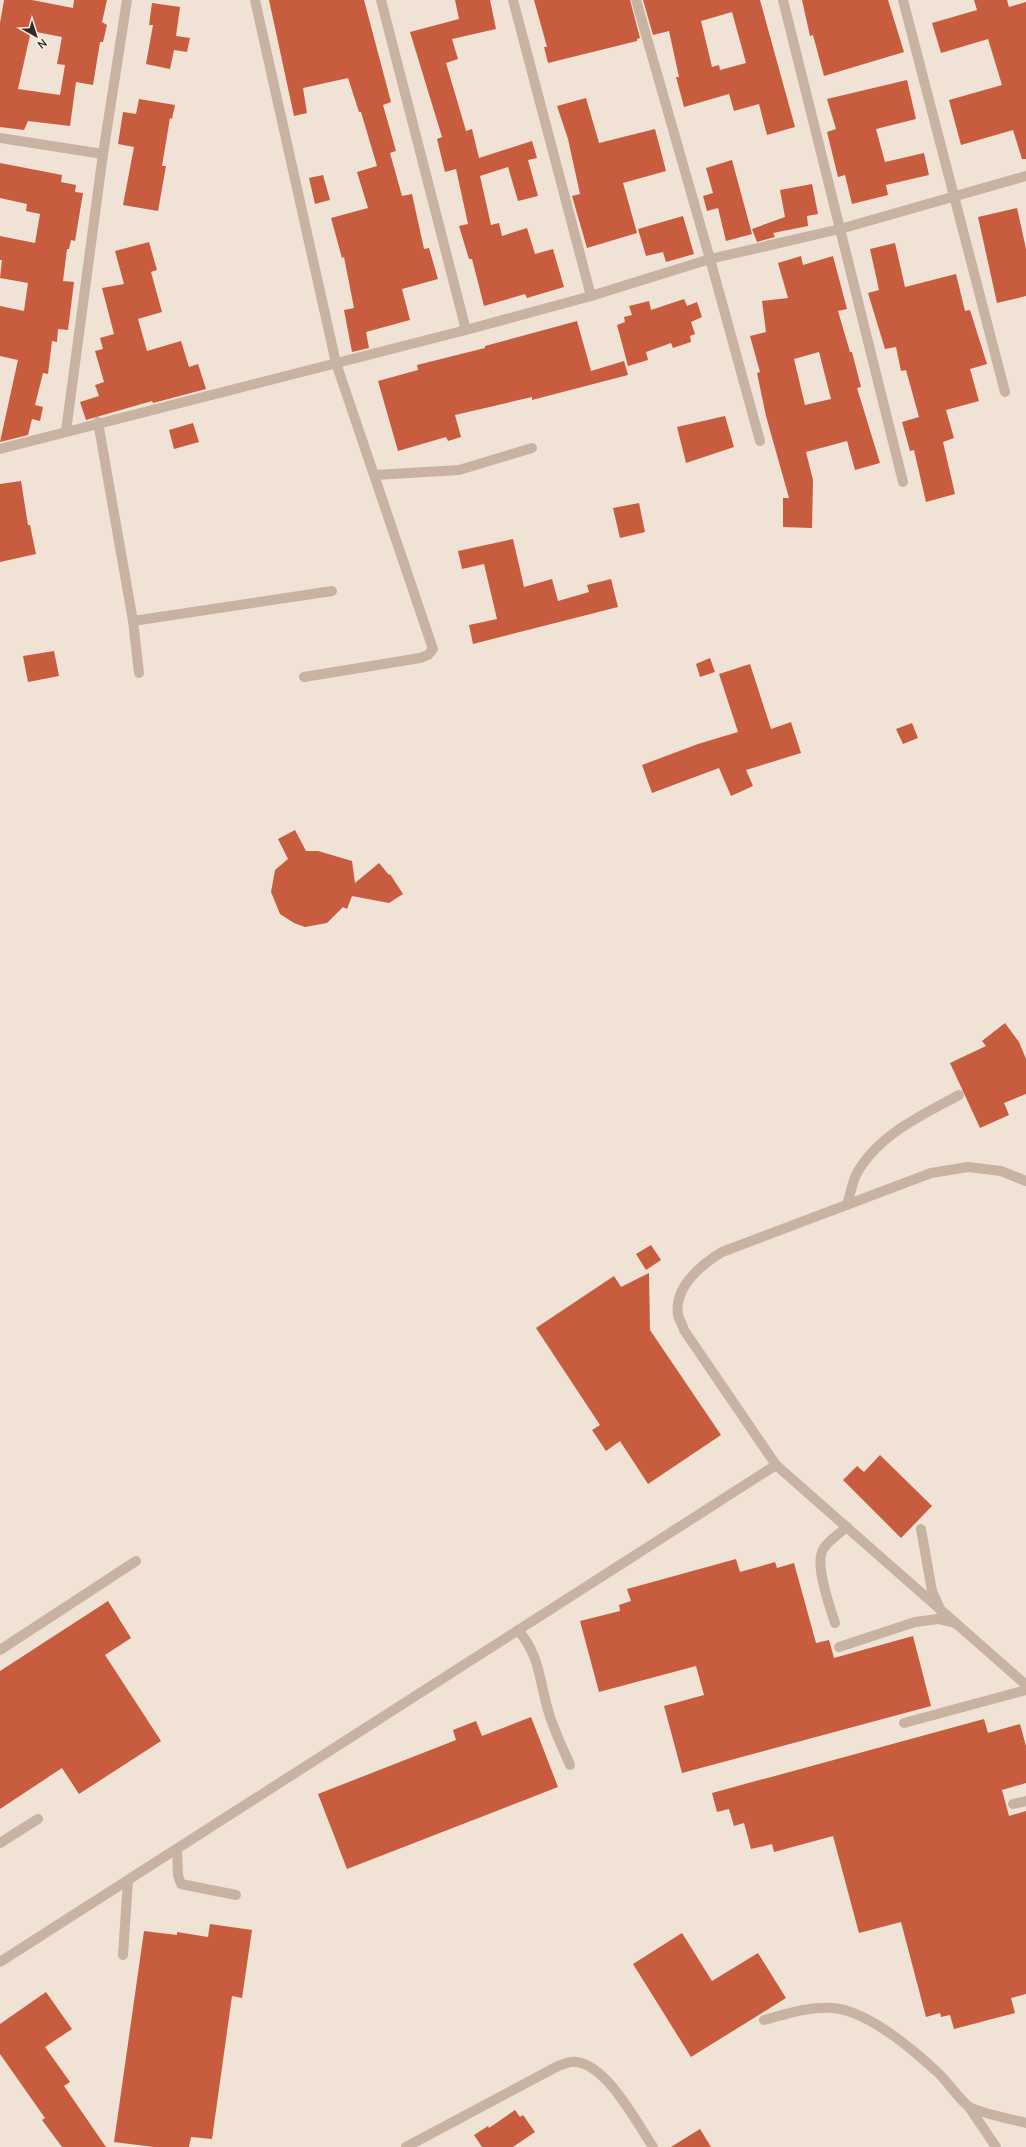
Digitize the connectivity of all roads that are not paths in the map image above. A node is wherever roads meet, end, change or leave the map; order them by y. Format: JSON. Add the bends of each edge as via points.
{"nodes":[{"id":1,"x":127,"y":0,"type":"edge"},
{"id":2,"x":255,"y":0,"type":"edge"},
{"id":3,"x":381,"y":0,"type":"edge"},
{"id":4,"x":513,"y":0,"type":"edge"},
{"id":5,"x":636,"y":0,"type":"edge"},
{"id":6,"x":783,"y":0,"type":"edge"},
{"id":7,"x":903,"y":0,"type":"edge"},
{"id":8,"x":0,"y":138,"type":"edge"},
{"id":9,"x":103,"y":154,"type":"junction"},
{"id":10,"x":1026,"y":176,"type":"edge"},
{"id":11,"x":954,"y":196,"type":"junction"},
{"id":12,"x":840,"y":229,"type":"junction"},
{"id":13,"x":710,"y":259,"type":"junction"},
{"id":14,"x":591,"y":296,"type":"junction"},
{"id":15,"x":466,"y":330,"type":"junction"},
{"id":16,"x":336,"y":363,"type":"junction"},
{"id":17,"x":1005,"y":392,"type":"dead end"},
{"id":18,"x":98,"y":422,"type":"junction"},
{"id":19,"x":66,"y":431,"type":"junction"},
{"id":20,"x":760,"y":441,"type":"dead end"},
{"id":21,"x":532,"y":448,"type":"dead end"},
{"id":22,"x":0,"y":449,"type":"edge"},
{"id":23,"x":375,"y":475,"type":"junction"},
{"id":24,"x":903,"y":482,"type":"dead end"},
{"id":25,"x":332,"y":591,"type":"dead end"},
{"id":26,"x":133,"y":621,"type":"junction"},
{"id":27,"x":139,"y":674,"type":"dead end"},
{"id":28,"x":304,"y":677,"type":"dead end"},
{"id":29,"x":959,"y":1095,"type":"dead end"},
{"id":30,"x":1026,"y":1181,"type":"edge"},
{"id":31,"x":847,"y":1205,"type":"junction"},
{"id":32,"x":776,"y":1465,"type":"junction"},
{"id":33,"x":847,"y":1527,"type":"junction"},
{"id":34,"x":921,"y":1529,"type":"dead end"},
{"id":35,"x":136,"y":1561,"type":"dead end"},
{"id":36,"x":941,"y":1611,"type":"junction"},
{"id":37,"x":835,"y":1623,"type":"dead end"},
{"id":38,"x":955,"y":1623,"type":"junction"},
{"id":39,"x":518,"y":1630,"type":"junction"},
{"id":40,"x":839,"y":1647,"type":"dead end"},
{"id":41,"x":0,"y":1650,"type":"edge"},
{"id":42,"x":1026,"y":1685,"type":"edge"},
{"id":43,"x":1026,"y":1690,"type":"edge"},
{"id":44,"x":904,"y":1723,"type":"dead end"},
{"id":45,"x":570,"y":1765,"type":"dead end"},
{"id":46,"x":1026,"y":1801,"type":"edge"},
{"id":47,"x":1013,"y":1804,"type":"dead end"},
{"id":48,"x":38,"y":1819,"type":"dead end"},
{"id":49,"x":0,"y":1844,"type":"edge"},
{"id":50,"x":177,"y":1848,"type":"junction"},
{"id":51,"x":128,"y":1880,"type":"junction"},
{"id":52,"x":236,"y":1895,"type":"dead end"},
{"id":53,"x":123,"y":1955,"type":"dead end"},
{"id":54,"x":0,"y":1962,"type":"edge"},
{"id":55,"x":764,"y":2020,"type":"dead end"},
{"id":56,"x":969,"y":2107,"type":"junction"},
{"id":57,"x":1026,"y":2123,"type":"edge"},
{"id":58,"x":412,"y":2145,"type":"edge"},
{"id":59,"x":653,"y":2147,"type":"edge"},
{"id":60,"x":996,"y":2147,"type":"edge"}],
"edges":[{"from":1,"to":9,"type":"street"},
{"from":2,"to":16,"type":"street"},
{"from":3,"to":15,"type":"street"},
{"from":4,"to":14,"type":"street"},
{"from":5,"to":13,"type":"street"},
{"from":6,"to":12,"type":"street"},
{"from":7,"to":11,"type":"street"},
{"from":8,"to":9,"type":"street"},
{"from":9,"to":19,"type":"street"},
{"from":10,"to":11,"type":"street"},
{"from":11,"to":12,"type":"street"},
{"from":11,"to":17,"type":"street"},
{"from":12,"to":13,"type":"street"},
{"from":12,"to":24,"type":"street"},
{"from":13,"to":14,"type":"street"},
{"from":13,"to":20,"type":"street"},
{"from":14,"to":15,"type":"street"},
{"from":15,"to":16,"type":"street"},
{"from":16,"to":18,"type":"street"},
{"from":16,"to":23,"type":"street"},
{"from":18,"to":19,"type":"street"},
{"from":18,"to":26,"type":"street"},
{"from":19,"to":22,"type":"street"},
{"from":21,"to":23,"type":"street","via":[[459,470]]},
{"from":23,"to":28,"type":"street","via":[[433,649],[428,655],[420,658]]},
{"from":25,"to":26,"type":"street"},
{"from":26,"to":27,"type":"street"},
{"from":29,"to":31,"type":"street","via":[[921,1116],[878,1145],[856,1175]]},
{"from":30,"to":31,"type":"street","via":[[1001,1171],[968,1168],[931,1173]]},
{"from":31,"to":32,"type":"street","via":[[722,1252],[702,1264],[689,1278],[680,1298],[678,1315],[684,1330]]},
{"from":32,"to":33,"type":"street"},
{"from":32,"to":39,"type":"street"},
{"from":33,"to":36,"type":"street"},
{"from":33,"to":37,"type":"street","via":[[824,1548],[821,1554],[823,1587]]},
{"from":34,"to":36,"type":"street","via":[[932,1591]]},
{"from":35,"to":41,"type":"street"},
{"from":36,"to":38,"type":"street"},
{"from":38,"to":40,"type":"street","via":[[938,1619],[915,1622]]},
{"from":38,"to":42,"type":"street"},
{"from":39,"to":45,"type":"street","via":[[533,1650],[540,1669],[548,1712]]},
{"from":39,"to":50,"type":"street"},
{"from":43,"to":44,"type":"street"},
{"from":46,"to":47,"type":"street"},
{"from":48,"to":49,"type":"street"},
{"from":50,"to":51,"type":"street"},
{"from":50,"to":52,"type":"street","via":[[178,1875],[182,1884]]},
{"from":51,"to":53,"type":"street"},
{"from":51,"to":54,"type":"street"},
{"from":55,"to":56,"type":"street","via":[[812,2008],[834,2008],[858,2015],[936,2070]]},
{"from":56,"to":57,"type":"street"},
{"from":56,"to":60,"type":"street"},
{"from":58,"to":59,"type":"street","via":[[558,2066],[576,2062],[584,2064],[608,2082]]}]}
